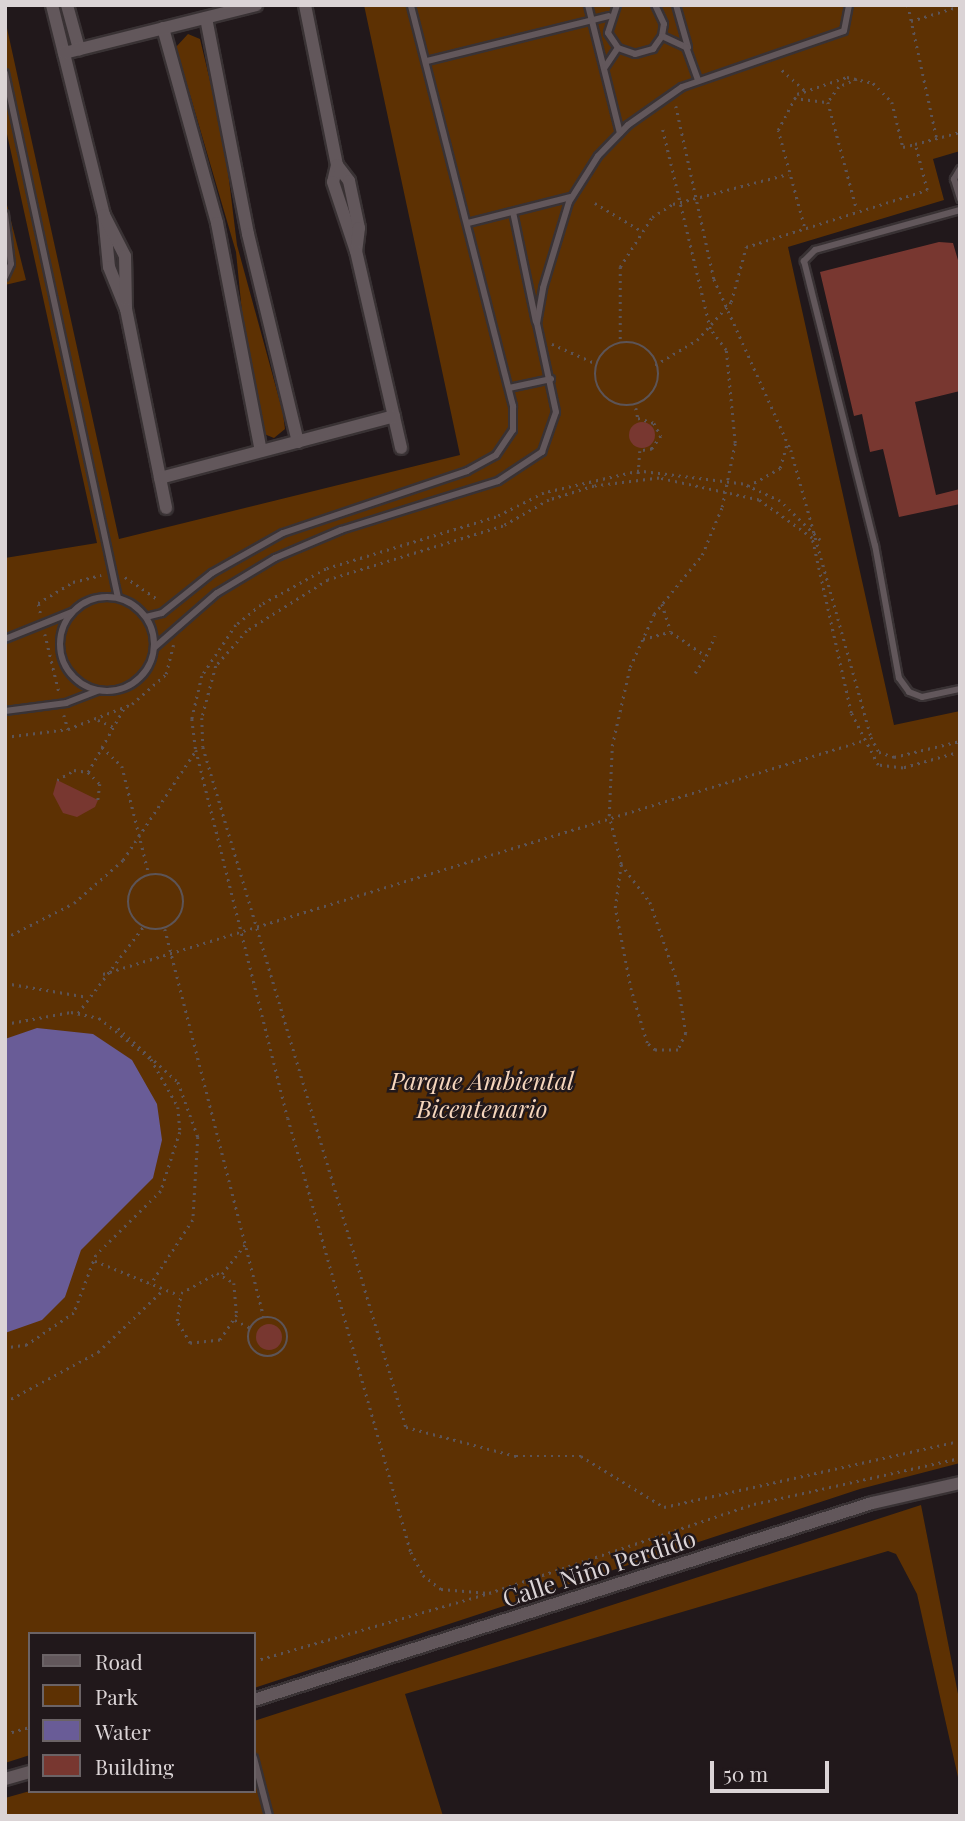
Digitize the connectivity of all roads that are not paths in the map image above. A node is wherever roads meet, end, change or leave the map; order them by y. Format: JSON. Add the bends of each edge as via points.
{"nodes":[{"id":1,"x":52,"y":5,"type":"edge"},
{"id":2,"x":68,"y":5,"type":"edge"},
{"id":3,"x":256,"y":5,"type":"edge"},
{"id":4,"x":305,"y":5,"type":"edge"},
{"id":5,"x":411,"y":5,"type":"edge"},
{"id":6,"x":588,"y":5,"type":"edge"},
{"id":7,"x":617,"y":5,"type":"edge"},
{"id":8,"x":655,"y":5,"type":"edge"},
{"id":9,"x":676,"y":5,"type":"edge"},
{"id":10,"x":849,"y":5,"type":"edge"},
{"id":11,"x":609,"y":16,"type":"junction"},
{"id":12,"x":206,"y":18,"type":"junction"},
{"id":13,"x":592,"y":18,"type":"junction"},
{"id":14,"x":163,"y":28,"type":"junction"},
{"id":15,"x":662,"y":36,"type":"junction"},
{"id":16,"x":618,"y":48,"type":"junction"},
{"id":17,"x":79,"y":49,"type":"junction"},
{"id":18,"x":64,"y":53,"type":"junction"},
{"id":19,"x":690,"y":54,"type":"junction"},
{"id":20,"x":427,"y":61,"type":"junction"},
{"id":21,"x":604,"y":68,"type":"junction"},
{"id":22,"x":5,"y":72,"type":"edge"},
{"id":23,"x":698,"y":80,"type":"junction"},
{"id":24,"x":620,"y":133,"type":"junction"},
{"id":25,"x":958,"y":170,"type":"edge"},
{"id":26,"x":572,"y":197,"type":"junction"},
{"id":27,"x":960,"y":199,"type":"edge"},
{"id":28,"x":960,"y":210,"type":"edge"},
{"id":29,"x":513,"y":212,"type":"junction"},
{"id":30,"x":5,"y":214,"type":"edge"},
{"id":31,"x":468,"y":223,"type":"junction"},
{"id":32,"x":5,"y":277,"type":"edge"},
{"id":33,"x":537,"y":323,"type":"junction"},
{"id":34,"x":551,"y":379,"type":"junction"},
{"id":35,"x":509,"y":388,"type":"junction"},
{"id":36,"x":394,"y":416,"type":"junction"},
{"id":37,"x":298,"y":442,"type":"junction"},
{"id":38,"x":401,"y":448,"type":"dead end"},
{"id":39,"x":261,"y":451,"type":"junction"},
{"id":40,"x":160,"y":478,"type":"junction"},
{"id":41,"x":166,"y":508,"type":"dead end"},
{"id":42,"x":118,"y":598,"type":"junction"},
{"id":43,"x":74,"y":611,"type":"junction"},
{"id":44,"x":146,"y":617,"type":"junction"},
{"id":45,"x":5,"y":639,"type":"edge"},
{"id":46,"x":155,"y":647,"type":"junction"},
{"id":47,"x":960,"y":689,"type":"edge"},
{"id":48,"x":99,"y":690,"type":"junction"},
{"id":49,"x":5,"y":712,"type":"edge"},
{"id":50,"x":959,"y":1484,"type":"edge"},
{"id":51,"x":256,"y":1699,"type":"edge"},
{"id":52,"x":256,"y":1766,"type":"edge"},
{"id":53,"x":28,"y":1773,"type":"edge"},
{"id":54,"x":5,"y":1779,"type":"edge"},
{"id":55,"x":269,"y":1816,"type":"edge"}],
"edges":[{"from":1,"to":18,"type":"street"},
{"from":2,"to":17,"type":"street"},
{"from":3,"to":12,"type":"street"},
{"from":4,"to":36,"type":"street","via":[[337,165],[338,204],[356,251]]},
{"from":5,"to":20,"type":"lane"},
{"from":6,"to":13,"type":"lane"},
{"from":7,"to":11,"type":"lane"},
{"from":8,"to":15,"type":"lane","via":[[664,24]]},
{"from":9,"to":19,"type":"lane"},
{"from":10,"to":23,"type":"lane","via":[[844,31]]},
{"from":11,"to":13,"type":"lane"},
{"from":11,"to":16,"type":"lane","via":[[608,33]]},
{"from":12,"to":14,"type":"street"},
{"from":12,"to":37,"type":"street"},
{"from":13,"to":20,"type":"lane"},
{"from":13,"to":21,"type":"lane"},
{"from":14,"to":17,"type":"street"},
{"from":14,"to":39,"type":"street","via":[[217,223]]},
{"from":15,"to":16,"type":"lane","via":[[644,53]]},
{"from":15,"to":19,"type":"lane","via":[[681,41]]},
{"from":16,"to":21,"type":"lane"},
{"from":17,"to":18,"type":"street"},
{"from":18,"to":40,"type":"street","via":[[104,215],[109,267],[127,309]]},
{"from":19,"to":23,"type":"lane"},
{"from":20,"to":31,"type":"lane"},
{"from":21,"to":24,"type":"lane"},
{"from":22,"to":42,"type":"lane"},
{"from":23,"to":24,"type":"lane"},
{"from":24,"to":26,"type":"lane"},
{"from":25,"to":27,"type":"lane"},
{"from":26,"to":29,"type":"lane"},
{"from":26,"to":33,"type":"lane","via":[[551,255]]},
{"from":28,"to":47,"type":"lane","via":[[815,250],[804,261],[875,545],[899,678],[909,692],[922,697]]},
{"from":29,"to":31,"type":"lane"},
{"from":29,"to":33,"type":"lane"},
{"from":30,"to":32,"type":"lane","via":[[11,264]]},
{"from":31,"to":35,"type":"lane"},
{"from":33,"to":34,"type":"lane"},
{"from":34,"to":35,"type":"lane"},
{"from":34,"to":46,"type":"lane","via":[[555,427],[542,452],[522,468],[310,542],[225,588]]},
{"from":35,"to":44,"type":"lane","via":[[513,429],[496,455],[467,471],[283,533],[212,573],[166,610]]},
{"from":36,"to":37,"type":"street"},
{"from":36,"to":38,"type":"street"},
{"from":37,"to":39,"type":"street"},
{"from":39,"to":40,"type":"street"},
{"from":40,"to":41,"type":"street"},
{"from":42,"to":43,"type":"lane","via":[[102,597]]},
{"from":42,"to":44,"type":"lane"},
{"from":43,"to":45,"type":"lane"},
{"from":43,"to":48,"type":"lane","via":[[61,637],[63,658],[73,677]]},
{"from":44,"to":46,"type":"lane"},
{"from":46,"to":48,"type":"lane","via":[[142,676],[130,686]]},
{"from":48,"to":49,"type":"lane","via":[[62,704]]},
{"from":50,"to":51,"type":"street","name":"Calle Niño Perdido","via":[[872,1503]]},
{"from":52,"to":55,"type":"lane"},
{"from":53,"to":54,"type":"street"}]}
